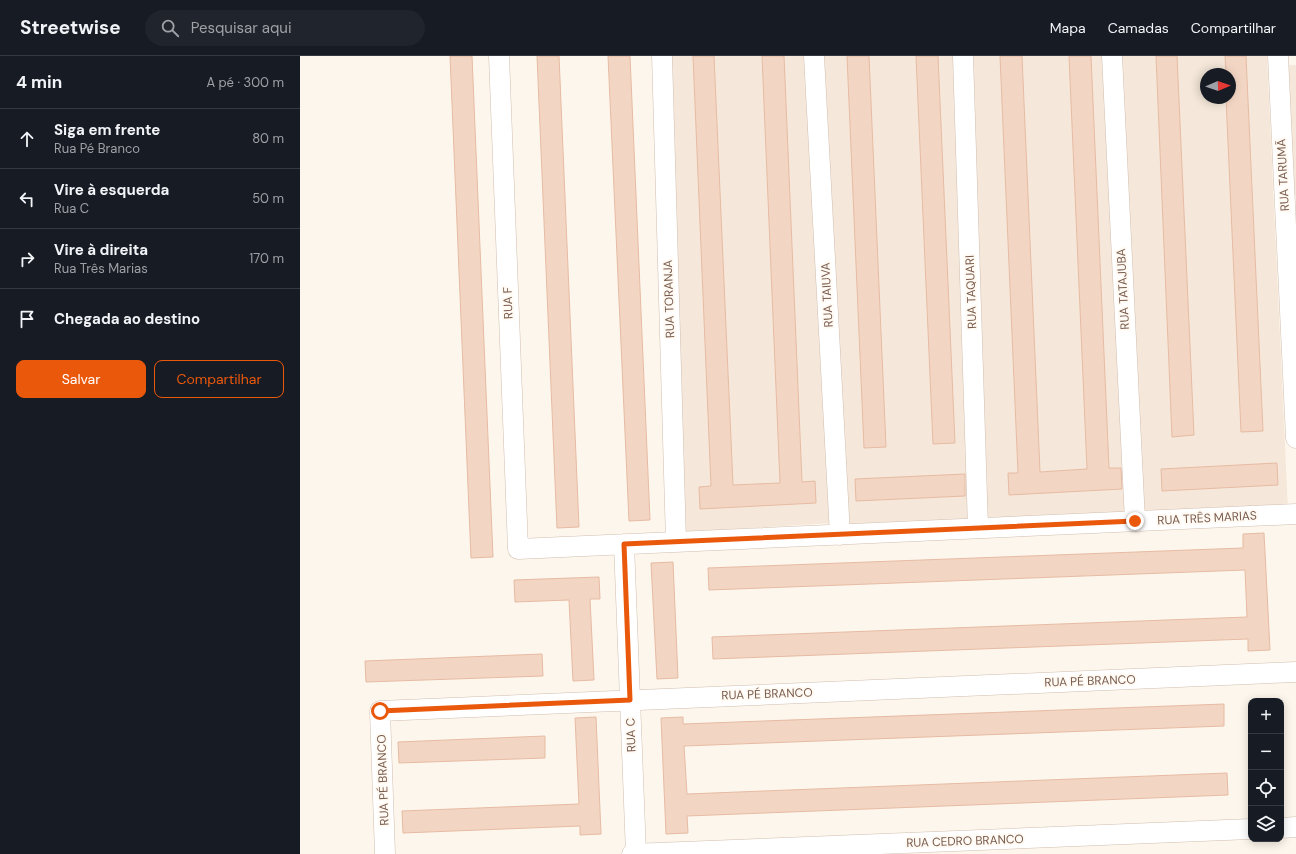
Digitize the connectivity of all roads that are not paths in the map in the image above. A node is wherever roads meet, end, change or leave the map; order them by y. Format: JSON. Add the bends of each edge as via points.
{"nodes":[{"id":1,"x":499,"y":56,"type":"edge"},
{"id":2,"x":662,"y":56,"type":"edge"},
{"id":3,"x":814,"y":56,"type":"edge"},
{"id":4,"x":963,"y":56,"type":"edge"},
{"id":5,"x":1112,"y":56,"type":"edge"},
{"id":6,"x":1278,"y":56,"type":"edge"},
{"id":7,"x":1290,"y":204,"type":"edge"},
{"id":8,"x":1294,"y":359,"type":"edge"},
{"id":9,"x":1296,"y":438,"type":"edge"},
{"id":10,"x":1296,"y":514,"type":"edge"},
{"id":11,"x":1135,"y":521,"type":"junction"},
{"id":12,"x":978,"y":528,"type":"junction"},
{"id":13,"x":840,"y":535,"type":"junction"},
{"id":14,"x":676,"y":542,"type":"junction"},
{"id":15,"x":624,"y":544,"type":"junction"},
{"id":16,"x":518,"y":549,"type":"joint"},
{"id":17,"x":1296,"y":672,"type":"edge"},
{"id":18,"x":630,"y":700,"type":"junction"},
{"id":19,"x":1296,"y":827,"type":"edge"},
{"id":20,"x":1284,"y":828,"type":"edge"},
{"id":21,"x":1248,"y":829,"type":"edge"},
{"id":22,"x":385,"y":854,"type":"edge"},
{"id":23,"x":632,"y":854,"type":"edge"},
{"id":24,"x":636,"y":854,"type":"edge"}],
"edges":[{"from":1,"to":16,"type":"street","name":"RUA F"},
{"from":2,"to":14,"type":"street","name":"RUA TORANJA"},
{"from":3,"to":13,"type":"street","name":"RUA TAIUVA"},
{"from":4,"to":12,"type":"street","name":"RUA TAQUARI"},
{"from":5,"to":11,"type":"street","name":"RUA TATAJUBA"},
{"from":6,"to":7,"type":"street","name":"RUA TARUMÃ"},
{"from":7,"to":8,"type":"street","name":"RUA TARUMÃ"},
{"from":8,"to":9,"type":"street","name":"RUA TARUMÃ"},
{"from":10,"to":11,"type":"street","name":"RUA TRÊS MARIAS"},
{"from":11,"to":12,"type":"street","name":"RUA TRÊS MARIAS"},
{"from":12,"to":13,"type":"street","name":"RUA TRÊS MARIAS"},
{"from":13,"to":14,"type":"street","name":"RUA TRÊS MARIAS"},
{"from":14,"to":15,"type":"street","name":"RUA TRÊS MARIAS"},
{"from":15,"to":16,"type":"street","name":"RUA TRÊS MARIAS"},
{"from":15,"to":18,"type":"street","name":"RUA C"},
{"from":17,"to":18,"type":"street","name":"RUA PÉ BRANCO"},
{"from":18,"to":22,"type":"street","name":"RUA PÉ BRANCO","via":[[380,711]]},
{"from":18,"to":24,"type":"street","name":"RUA C"},
{"from":19,"to":20,"type":"street"},
{"from":21,"to":24,"type":"street","name":"RUA CEDRO BRANCO"},
{"from":23,"to":24,"type":"street","name":"RUA CEDRO BRANCO"}]}
